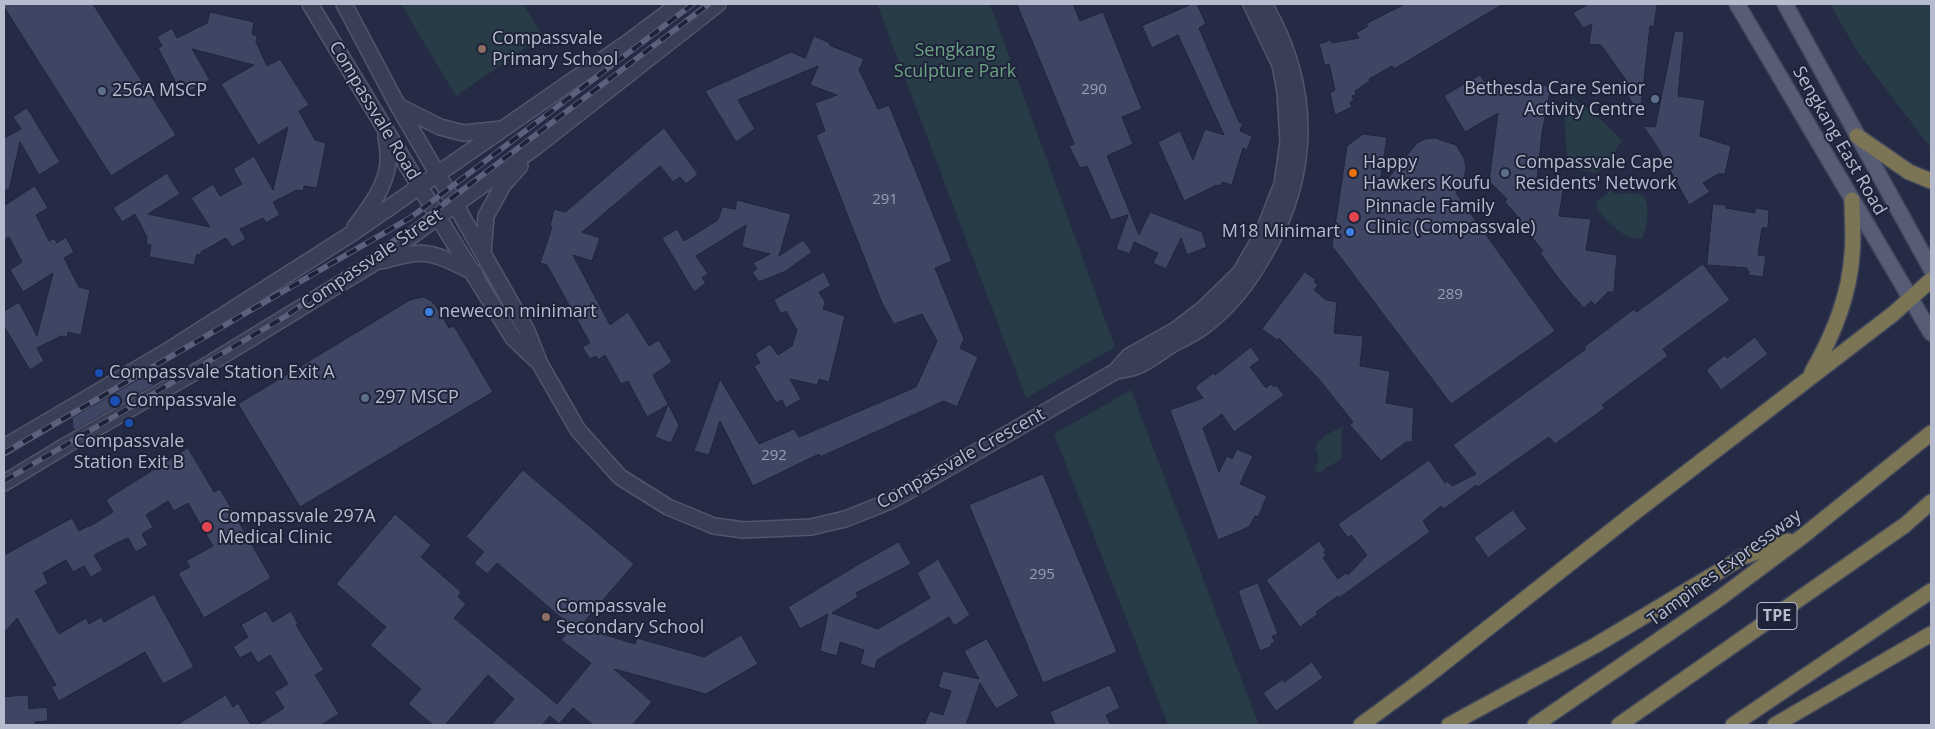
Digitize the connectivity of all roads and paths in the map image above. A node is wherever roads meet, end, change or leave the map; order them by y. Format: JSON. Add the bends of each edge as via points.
{"nodes":[{"id":1,"x":310,"y":4,"type":"edge"},
{"id":2,"x":344,"y":4,"type":"edge"},
{"id":3,"x":679,"y":4,"type":"edge"},
{"id":4,"x":718,"y":4,"type":"edge"},
{"id":5,"x":1251,"y":4,"type":"edge"},
{"id":6,"x":1264,"y":4,"type":"edge"},
{"id":7,"x":1736,"y":4,"type":"edge"},
{"id":8,"x":1785,"y":4,"type":"edge"},
{"id":9,"x":398,"y":106,"type":"junction"},
{"id":10,"x":503,"y":129,"type":"junction"},
{"id":11,"x":386,"y":132,"type":"junction"},
{"id":12,"x":1857,"y":136,"type":"junction"},
{"id":13,"x":537,"y":146,"type":"junction"},
{"id":14,"x":438,"y":175,"type":"junction"},
{"id":15,"x":1931,"y":181,"type":"edge"},
{"id":16,"x":420,"y":187,"type":"junction"},
{"id":17,"x":1852,"y":200,"type":"junction"},
{"id":18,"x":456,"y":204,"type":"junction"},
{"id":19,"x":438,"y":217,"type":"junction"},
{"id":20,"x":348,"y":236,"type":"junction"},
{"id":21,"x":483,"y":253,"type":"junction"},
{"id":22,"x":374,"y":264,"type":"junction"},
{"id":23,"x":1931,"y":269,"type":"edge"},
{"id":24,"x":475,"y":273,"type":"junction"},
{"id":25,"x":1931,"y":280,"type":"edge"},
{"id":26,"x":1910,"y":298,"type":"junction"},
{"id":27,"x":1931,"y":333,"type":"edge"},
{"id":28,"x":540,"y":364,"type":"junction"},
{"id":29,"x":1116,"y":371,"type":"junction"},
{"id":30,"x":1809,"y":378,"type":"junction"},
{"id":31,"x":1931,"y":433,"type":"edge"},
{"id":32,"x":4,"y":447,"type":"edge"},
{"id":33,"x":4,"y":483,"type":"edge"},
{"id":34,"x":1931,"y":502,"type":"edge"},
{"id":35,"x":1803,"y":536,"type":"junction"},
{"id":36,"x":1931,"y":591,"type":"edge"},
{"id":37,"x":1931,"y":634,"type":"edge"},
{"id":38,"x":1361,"y":725,"type":"edge"},
{"id":39,"x":1449,"y":725,"type":"edge"},
{"id":40,"x":1535,"y":725,"type":"edge"},
{"id":41,"x":1619,"y":725,"type":"edge"},
{"id":42,"x":1733,"y":725,"type":"edge"},
{"id":43,"x":1775,"y":725,"type":"edge"}],
"edges":[{"from":1,"to":11,"type":"street","name":"Compassvale Road"},
{"from":2,"to":9,"type":"street","name":"Compassvale Road"},
{"from":3,"to":10,"type":"street","name":"Compassvale Street"},
{"from":4,"to":13,"type":"street","name":"Compassvale Street"},
{"from":5,"to":29,"type":"street","name":"Compassvale Crescent","via":[[1280,65],[1285,92],[1288,142],[1282,184],[1263,234],[1240,274],[1203,309],[1177,329],[1129,356]]},
{"from":6,"to":29,"type":"street","name":"Compassvale Crescent","via":[[1283,43],[1296,87],[1301,141],[1292,196],[1252,278],[1228,305],[1203,327],[1135,367]]},
{"from":7,"to":17,"type":"main road","name":"Sengkang East Road"},
{"from":8,"to":12,"type":"main road","name":"Sengkang East Road"},
{"from":9,"to":10,"type":"street","via":[[440,127],[463,133]]},
{"from":9,"to":14,"type":"street","name":"Compassvale Road"},
{"from":10,"to":14,"type":"street","name":"Compassvale Street"},
{"from":11,"to":16,"type":"street","name":"Compassvale Road"},
{"from":11,"to":20,"type":"street","via":[[388,163],[384,180]]},
{"from":12,"to":15,"type":"highway","via":[[1910,172]]},
{"from":12,"to":23,"type":"main road","name":"Sengkang East Road"},
{"from":13,"to":18,"type":"street","name":"Compassvale Street"},
{"from":13,"to":21,"type":"street","via":[[503,185],[486,216]]},
{"from":14,"to":16,"type":"street","name":"Compassvale Street"},
{"from":14,"to":18,"type":"street","name":"Compassvale Road"},
{"from":16,"to":19,"type":"street","name":"Compassvale Road"},
{"from":16,"to":20,"type":"street","name":"Compassvale Street"},
{"from":17,"to":26,"type":"main road","name":"Sengkang East Road"},
{"from":17,"to":30,"type":"highway","via":[[1852,255],[1840,316]]},
{"from":18,"to":19,"type":"street","name":"Compassvale Street"},
{"from":18,"to":21,"type":"street","name":"Compassvale Crescent"},
{"from":19,"to":22,"type":"street","name":"Compassvale Street"},
{"from":19,"to":24,"type":"street","name":"Compassvale Crescent"},
{"from":20,"to":32,"type":"street","name":"Compassvale Street","via":[[164,353]]},
{"from":21,"to":28,"type":"street","name":"Compassvale Crescent","via":[[527,331]]},
{"from":22,"to":24,"type":"street","via":[[414,253],[444,258]]},
{"from":22,"to":33,"type":"street","name":"Compassvale Street"},
{"from":24,"to":28,"type":"street","name":"Compassvale Crescent","via":[[513,338]]},
{"from":25,"to":26,"type":"highway"},
{"from":26,"to":27,"type":"main road","name":"Sengkang East Road"},
{"from":26,"to":30,"type":"highway"},
{"from":28,"to":29,"type":"street","name":"Compassvale Crescent","via":[[578,430],[620,477],[668,507],[714,526],[744,530],[812,527],[845,519],[888,502]]},
{"from":30,"to":38,"type":"highway"},
{"from":31,"to":35,"type":"highway","name":"Tampines Expressway","number":"TPE"},
{"from":34,"to":41,"type":"highway","number":"TPE","via":[[1897,531]]},
{"from":35,"to":39,"type":"highway","via":[[1743,557],[1596,645]]},
{"from":35,"to":40,"type":"highway","name":"Tampines Expressway","number":"TPE","via":[[1720,598]]},
{"from":36,"to":42,"type":"highway"},
{"from":37,"to":43,"type":"highway"}]}
